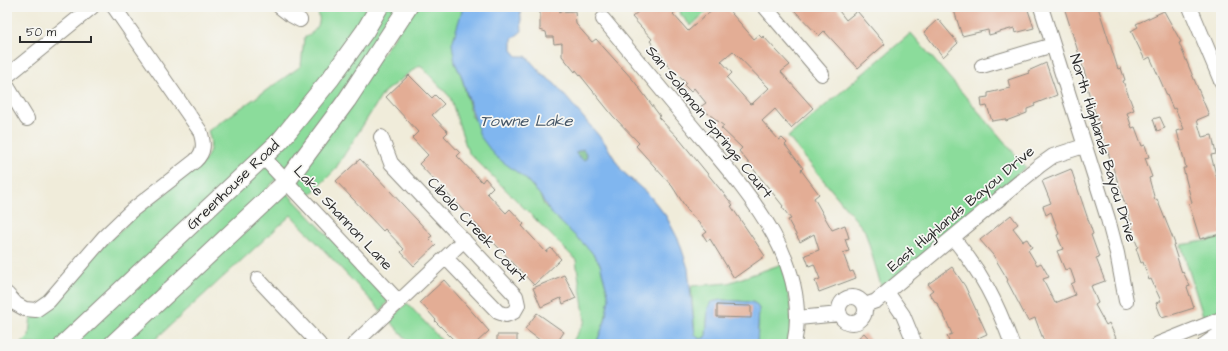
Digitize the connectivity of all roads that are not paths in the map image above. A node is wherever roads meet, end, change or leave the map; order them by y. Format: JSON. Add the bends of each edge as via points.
{"nodes":[{"id":1,"x":92,"y":7,"type":"edge"},
{"id":2,"x":114,"y":7,"type":"edge"},
{"id":3,"x":280,"y":7,"type":"edge"},
{"id":4,"x":379,"y":7,"type":"edge"},
{"id":5,"x":408,"y":7,"type":"edge"},
{"id":6,"x":765,"y":7,"type":"edge"},
{"id":7,"x":1041,"y":7,"type":"edge"},
{"id":8,"x":1190,"y":7,"type":"edge"},
{"id":9,"x":602,"y":19,"type":"dead end"},
{"id":10,"x":300,"y":20,"type":"dead end"},
{"id":11,"x":1053,"y":45,"type":"junction"},
{"id":12,"x":982,"y":66,"type":"dead end"},
{"id":13,"x":822,"y":74,"type":"dead end"},
{"id":14,"x":7,"y":76,"type":"edge"},
{"id":15,"x":1221,"y":81,"type":"edge"},
{"id":16,"x":7,"y":86,"type":"edge"},
{"id":17,"x":27,"y":119,"type":"dead end"},
{"id":18,"x":381,"y":137,"type":"dead end"},
{"id":19,"x":1084,"y":146,"type":"junction"},
{"id":20,"x":264,"y":158,"type":"junction"},
{"id":21,"x":286,"y":182,"type":"junction"},
{"id":22,"x":953,"y":238,"type":"junction"},
{"id":23,"x":464,"y":240,"type":"junction"},
{"id":24,"x":446,"y":258,"type":"junction"},
{"id":25,"x":258,"y":279,"type":"dead end"},
{"id":26,"x":888,"y":292,"type":"junction"},
{"id":27,"x":7,"y":294,"type":"edge"},
{"id":28,"x":1126,"y":300,"type":"dead end"},
{"id":29,"x":398,"y":302,"type":"junction"},
{"id":30,"x":865,"y":306,"type":"junction"},
{"id":31,"x":840,"y":314,"type":"junction"},
{"id":32,"x":798,"y":318,"type":"junction"},
{"id":33,"x":1221,"y":319,"type":"edge"},
{"id":34,"x":1221,"y":334,"type":"edge"},
{"id":35,"x":64,"y":344,"type":"edge"},
{"id":36,"x":113,"y":344,"type":"edge"},
{"id":37,"x":319,"y":344,"type":"edge"},
{"id":38,"x":354,"y":344,"type":"edge"},
{"id":39,"x":794,"y":344,"type":"edge"},
{"id":40,"x":915,"y":344,"type":"edge"},
{"id":41,"x":1012,"y":344,"type":"edge"},
{"id":42,"x":1158,"y":344,"type":"edge"},
{"id":43,"x":1204,"y":344,"type":"edge"}],
"edges":[{"from":1,"to":14,"type":"street"},
{"from":2,"to":27,"type":"street","via":[[200,130],[204,149],[195,161],[131,211],[104,237],[49,301],[36,310],[25,309]]},
{"from":3,"to":10,"type":"street"},
{"from":4,"to":20,"type":"main road","name":"Greenhouse Road","via":[[332,78]]},
{"from":5,"to":21,"type":"main road","name":"Greenhouse Road","via":[[347,100]]},
{"from":6,"to":13,"type":"street"},
{"from":7,"to":11,"type":"street","name":"North Highlands Bayou Drive"},
{"from":8,"to":15,"type":"street"},
{"from":9,"to":32,"type":"street","name":"San Solomon Springs Court","via":[[737,180],[760,212],[790,273]]},
{"from":11,"to":12,"type":"street"},
{"from":11,"to":19,"type":"street","name":"North Highlands Bayou Drive"},
{"from":16,"to":17,"type":"street"},
{"from":18,"to":23,"type":"street","name":"Cibolo Creek Court","via":[[391,163]]},
{"from":19,"to":22,"type":"street","name":"East Highlands Bayou Drive","via":[[1053,156]]},
{"from":19,"to":28,"type":"street","name":"North Highlands Bayou Drive","via":[[1115,246]]},
{"from":20,"to":21,"type":"street","name":"Lake Shannon Lane"},
{"from":20,"to":35,"type":"main road","name":"Greenhouse Road"},
{"from":21,"to":29,"type":"street","name":"Lake Shannon Lane"},
{"from":21,"to":36,"type":"main road","name":"Greenhouse Road"},
{"from":22,"to":26,"type":"street","name":"East Highlands Bayou Drive"},
{"from":22,"to":41,"type":"street","via":[[986,282]]},
{"from":23,"to":24,"type":"street"},
{"from":23,"to":24,"type":"street","name":"Cibolo Creek Court","via":[[516,296],[518,305],[514,312],[506,315],[498,312]]},
{"from":24,"to":29,"type":"street"},
{"from":25,"to":37,"type":"street"},
{"from":26,"to":30,"type":"street","name":"East Highlands Bayou Drive"},
{"from":26,"to":40,"type":"street","via":[[903,315]]},
{"from":29,"to":38,"type":"street"},
{"from":30,"to":31,"type":"street","via":[[859,299],[847,298],[840,305]]},
{"from":30,"to":31,"type":"street","via":[[864,316],[857,323],[844,321]]},
{"from":31,"to":32,"type":"street"},
{"from":32,"to":39,"type":"street","name":"San Solomon Springs Court"},
{"from":33,"to":42,"type":"street"},
{"from":34,"to":43,"type":"street"}]}
